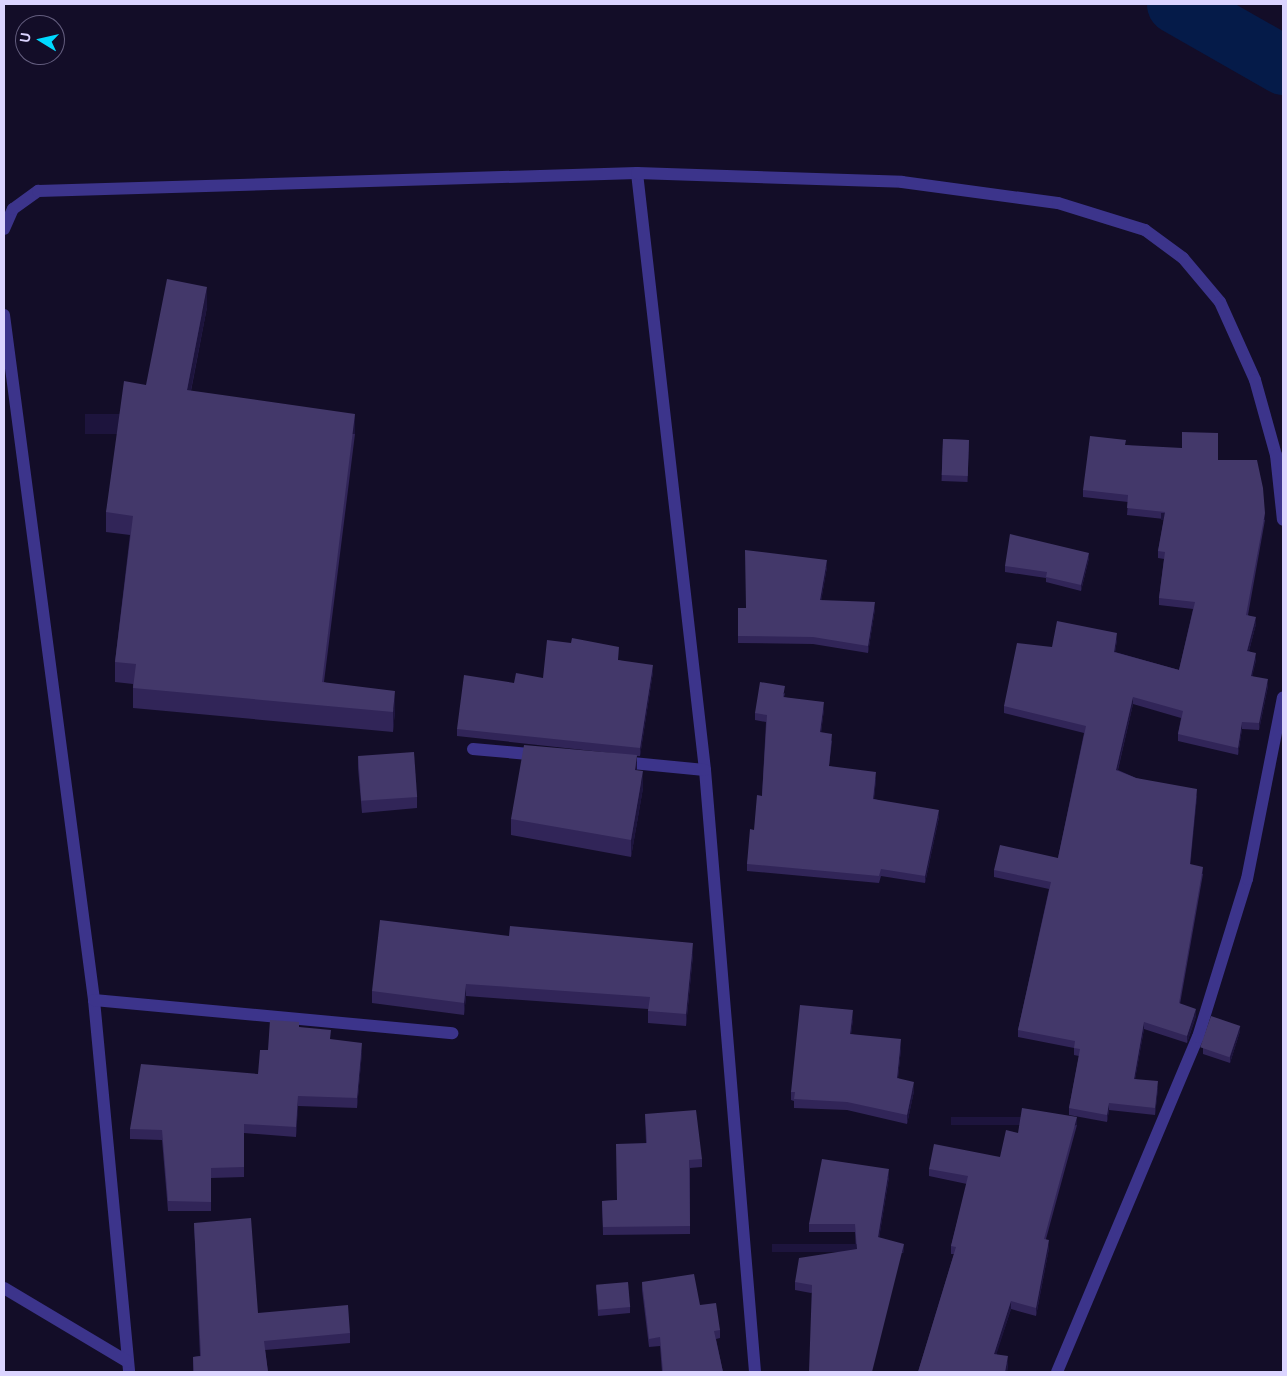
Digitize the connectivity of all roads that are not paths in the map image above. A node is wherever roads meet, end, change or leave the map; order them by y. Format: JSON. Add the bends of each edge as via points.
{"nodes":[{"id":1,"x":637,"y":174,"type":"junction"},
{"id":2,"x":9,"y":208,"type":"edge"},
{"id":3,"x":4,"y":229,"type":"edge"},
{"id":4,"x":4,"y":314,"type":"edge"},
{"id":5,"x":1283,"y":520,"type":"edge"},
{"id":6,"x":1283,"y":698,"type":"edge"},
{"id":7,"x":473,"y":749,"type":"dead end"},
{"id":8,"x":550,"y":756,"type":"edge"},
{"id":9,"x":608,"y":761,"type":"edge"},
{"id":10,"x":706,"y":770,"type":"junction"},
{"id":11,"x":94,"y":1000,"type":"junction"},
{"id":12,"x":452,"y":1034,"type":"dead end"},
{"id":13,"x":4,"y":1288,"type":"edge"},
{"id":14,"x":128,"y":1367,"type":"edge"},
{"id":15,"x":755,"y":1372,"type":"edge"},
{"id":16,"x":1057,"y":1372,"type":"edge"}],
"edges":[{"from":1,"to":2,"type":"street","via":[[38,191]]},
{"from":1,"to":5,"type":"street","via":[[902,182],[1058,203],[1145,230],[1183,258],[1220,302],[1255,380],[1276,455]]},
{"from":1,"to":10,"type":"street"},
{"from":2,"to":3,"type":"street"},
{"from":4,"to":11,"type":"street"},
{"from":6,"to":16,"type":"street","via":[[1247,878],[1198,1037]]},
{"from":7,"to":8,"type":"street"},
{"from":9,"to":10,"type":"street"},
{"from":10,"to":15,"type":"street"},
{"from":11,"to":12,"type":"street"},
{"from":11,"to":14,"type":"street"},
{"from":13,"to":14,"type":"street"}]}
